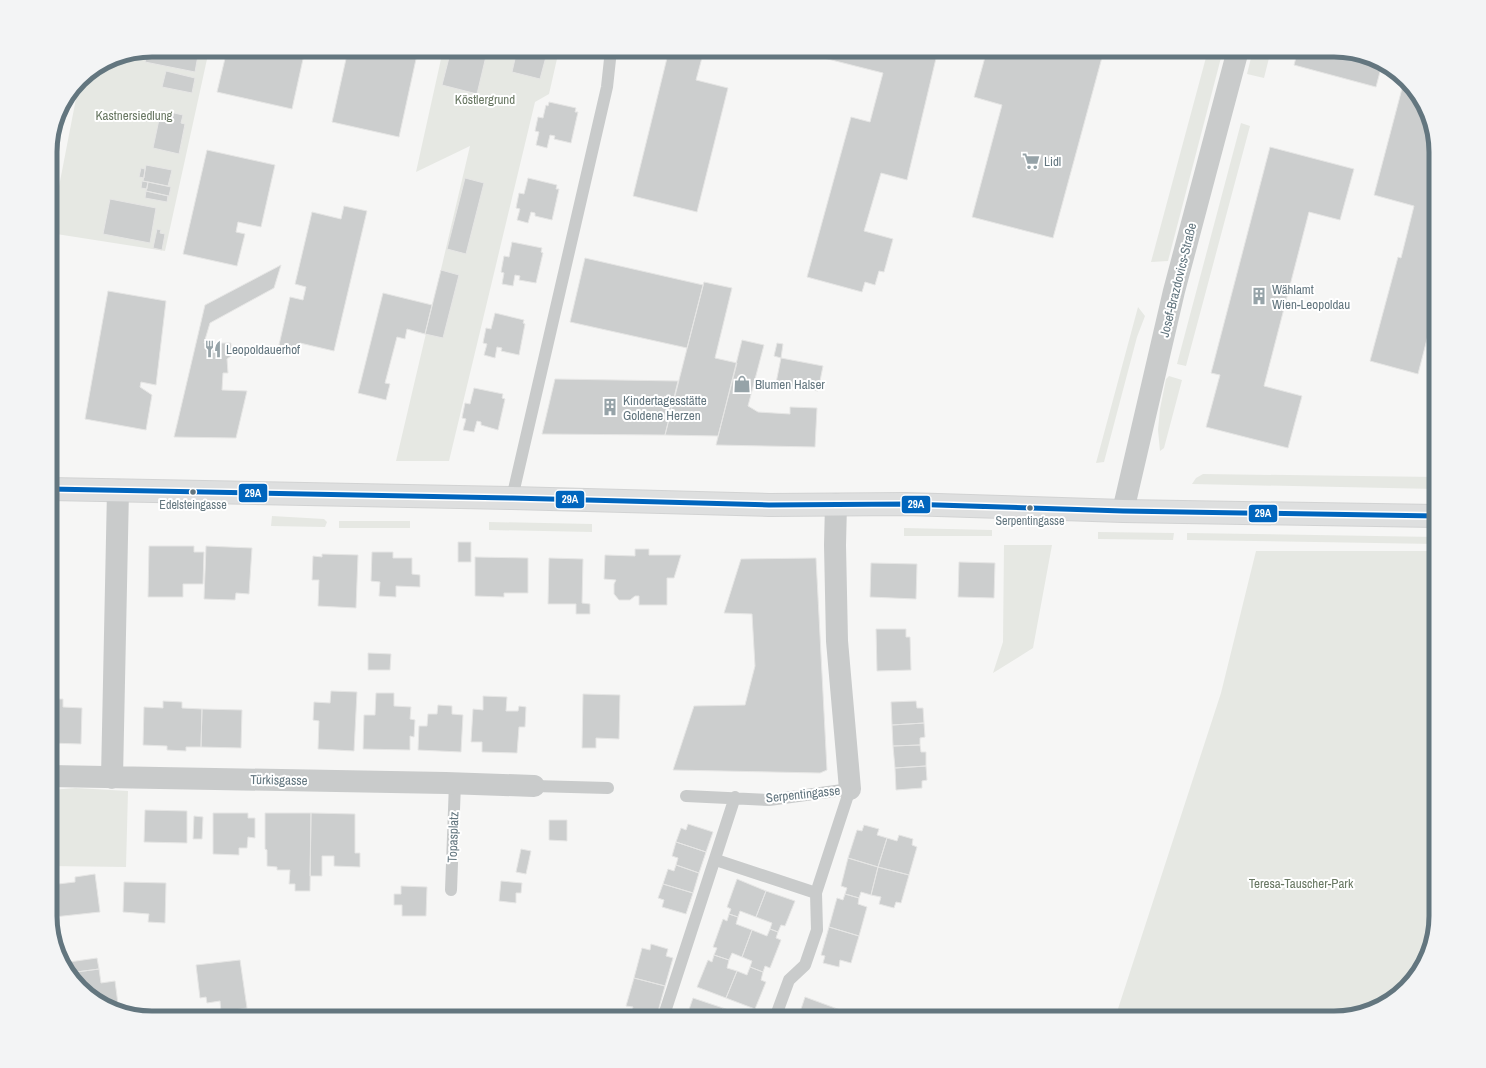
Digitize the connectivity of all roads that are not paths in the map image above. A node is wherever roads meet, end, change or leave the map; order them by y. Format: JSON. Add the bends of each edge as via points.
{"nodes":[{"id":1,"x":610,"y":57,"type":"edge"},
{"id":2,"x":1236,"y":57,"type":"edge"},
{"id":3,"x":57,"y":488,"type":"edge"},
{"id":4,"x":118,"y":490,"type":"junction"},
{"id":5,"x":512,"y":498,"type":"junction"},
{"id":6,"x":836,"y":504,"type":"junction"},
{"id":7,"x":1123,"y":511,"type":"junction"},
{"id":8,"x":1429,"y":516,"type":"edge"},
{"id":9,"x":57,"y":776,"type":"edge"},
{"id":10,"x":112,"y":778,"type":"junction"},
{"id":11,"x":450,"y":783,"type":"junction"},
{"id":12,"x":534,"y":786,"type":"joint"},
{"id":13,"x":608,"y":788,"type":"dead end"},
{"id":14,"x":850,"y":789,"type":"junction"},
{"id":15,"x":686,"y":796,"type":"dead end"},
{"id":16,"x":735,"y":797,"type":"junction"},
{"id":17,"x":716,"y":860,"type":"junction"},
{"id":18,"x":451,"y":890,"type":"dead end"},
{"id":19,"x":816,"y":893,"type":"junction"},
{"id":20,"x":666,"y":1011,"type":"edge"},
{"id":21,"x":778,"y":1011,"type":"edge"}],
"edges":[{"from":1,"to":5,"type":"lane","via":[[607,87]]},
{"from":2,"to":7,"type":"street","name":"Josef-Brazdovics-Straße","via":[[1174,291]]},
{"from":3,"to":4,"type":"main road"},
{"from":4,"to":5,"type":"main road"},
{"from":4,"to":10,"type":"street"},
{"from":5,"to":6,"type":"main road","via":[[769,505]]},
{"from":6,"to":7,"type":"main road"},
{"from":6,"to":14,"type":"street","name":"Serpentingasse","via":[[837,641]]},
{"from":7,"to":8,"type":"main road"},
{"from":9,"to":10,"type":"street","name":"Türkisgasse"},
{"from":10,"to":11,"type":"street","name":"Türkisgasse"},
{"from":11,"to":12,"type":"street"},
{"from":11,"to":18,"type":"lane","name":"Topasplatz"},
{"from":12,"to":13,"type":"lane"},
{"from":14,"to":16,"type":"lane","name":"Serpentingasse","via":[[769,800]]},
{"from":14,"to":19,"type":"lane"},
{"from":15,"to":16,"type":"lane","name":"Serpentingasse"},
{"from":16,"to":17,"type":"lane"},
{"from":17,"to":19,"type":"lane"},
{"from":17,"to":20,"type":"lane"},
{"from":19,"to":21,"type":"lane","via":[[817,930],[805,965],[789,980]]}]}
